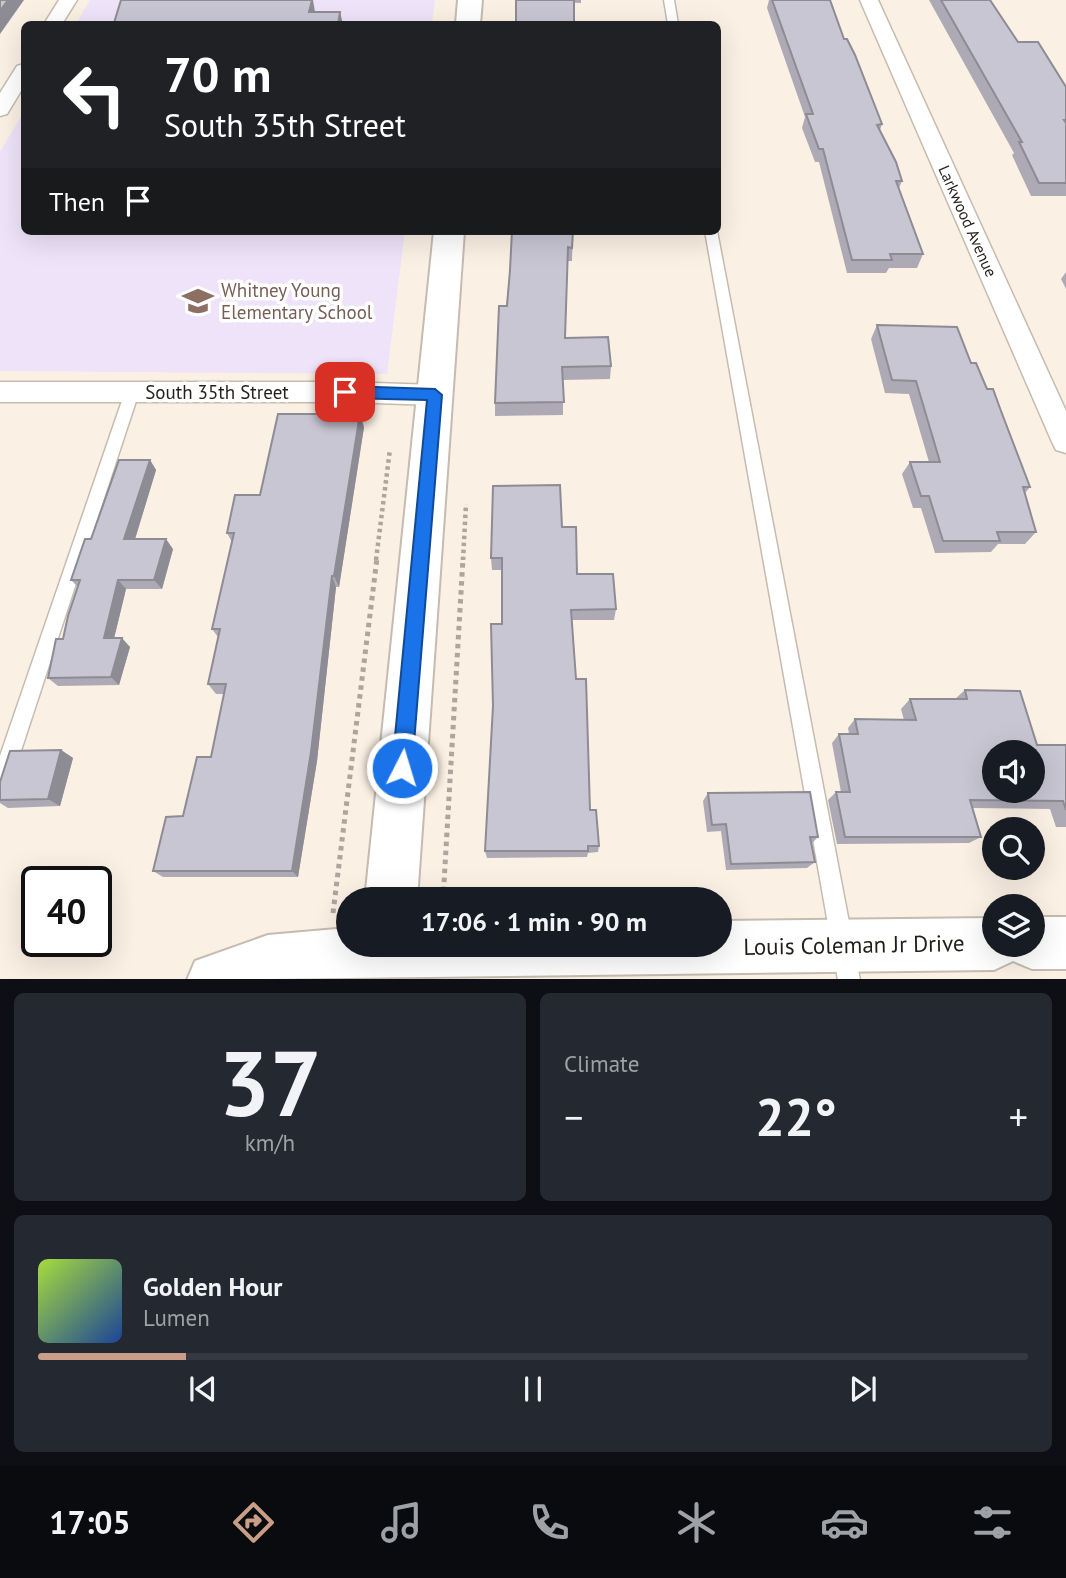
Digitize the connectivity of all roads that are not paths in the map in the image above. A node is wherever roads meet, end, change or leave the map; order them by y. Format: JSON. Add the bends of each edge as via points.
{"nodes":[{"id":1,"x":68,"y":0,"type":"edge"},
{"id":2,"x":470,"y":0,"type":"edge"},
{"id":3,"x":668,"y":0,"type":"edge"},
{"id":4,"x":869,"y":0,"type":"edge"},
{"id":5,"x":55,"y":21,"type":"edge"},
{"id":6,"x":468,"y":21,"type":"edge"},
{"id":7,"x":672,"y":21,"type":"edge"},
{"id":8,"x":21,"y":75,"type":"edge"},
{"id":9,"x":0,"y":110,"type":"edge"},
{"id":10,"x":449,"y":235,"type":"edge"},
{"id":11,"x":712,"y":235,"type":"edge"},
{"id":12,"x":132,"y":392,"type":"junction"},
{"id":13,"x":0,"y":393,"type":"edge"},
{"id":14,"x":435,"y":395,"type":"junction"},
{"id":15,"x":1066,"y":442,"type":"edge"},
{"id":16,"x":0,"y":784,"type":"edge"},
{"id":17,"x":392,"y":887,"type":"edge"},
{"id":18,"x":1045,"y":943,"type":"edge"},
{"id":19,"x":1066,"y":943,"type":"edge"},
{"id":20,"x":982,"y":945,"type":"edge"},
{"id":21,"x":386,"y":959,"type":"edge"},
{"id":22,"x":846,"y":962,"type":"edge"},
{"id":23,"x":214,"y":979,"type":"edge"}],
"edges":[{"from":1,"to":5,"type":"street"},
{"from":2,"to":6,"type":"street"},
{"from":3,"to":7,"type":"lane"},
{"from":4,"to":15,"type":"street","name":"Larkwood Avenue"},
{"from":8,"to":9,"type":"street"},
{"from":10,"to":14,"type":"street"},
{"from":11,"to":22,"type":"lane"},
{"from":12,"to":13,"type":"street","name":"South 35th Street"},
{"from":12,"to":14,"type":"street","name":"South 35th Street"},
{"from":12,"to":16,"type":"lane"},
{"from":14,"to":17,"type":"street"},
{"from":18,"to":19,"type":"street"},
{"from":20,"to":22,"type":"street","name":"Louis Coleman Jr Drive"},
{"from":21,"to":22,"type":"street","name":"Louis Coleman Jr Drive"},
{"from":21,"to":23,"type":"street","name":"Louis Coleman Jr Drive","via":[[268,962]]}]}
